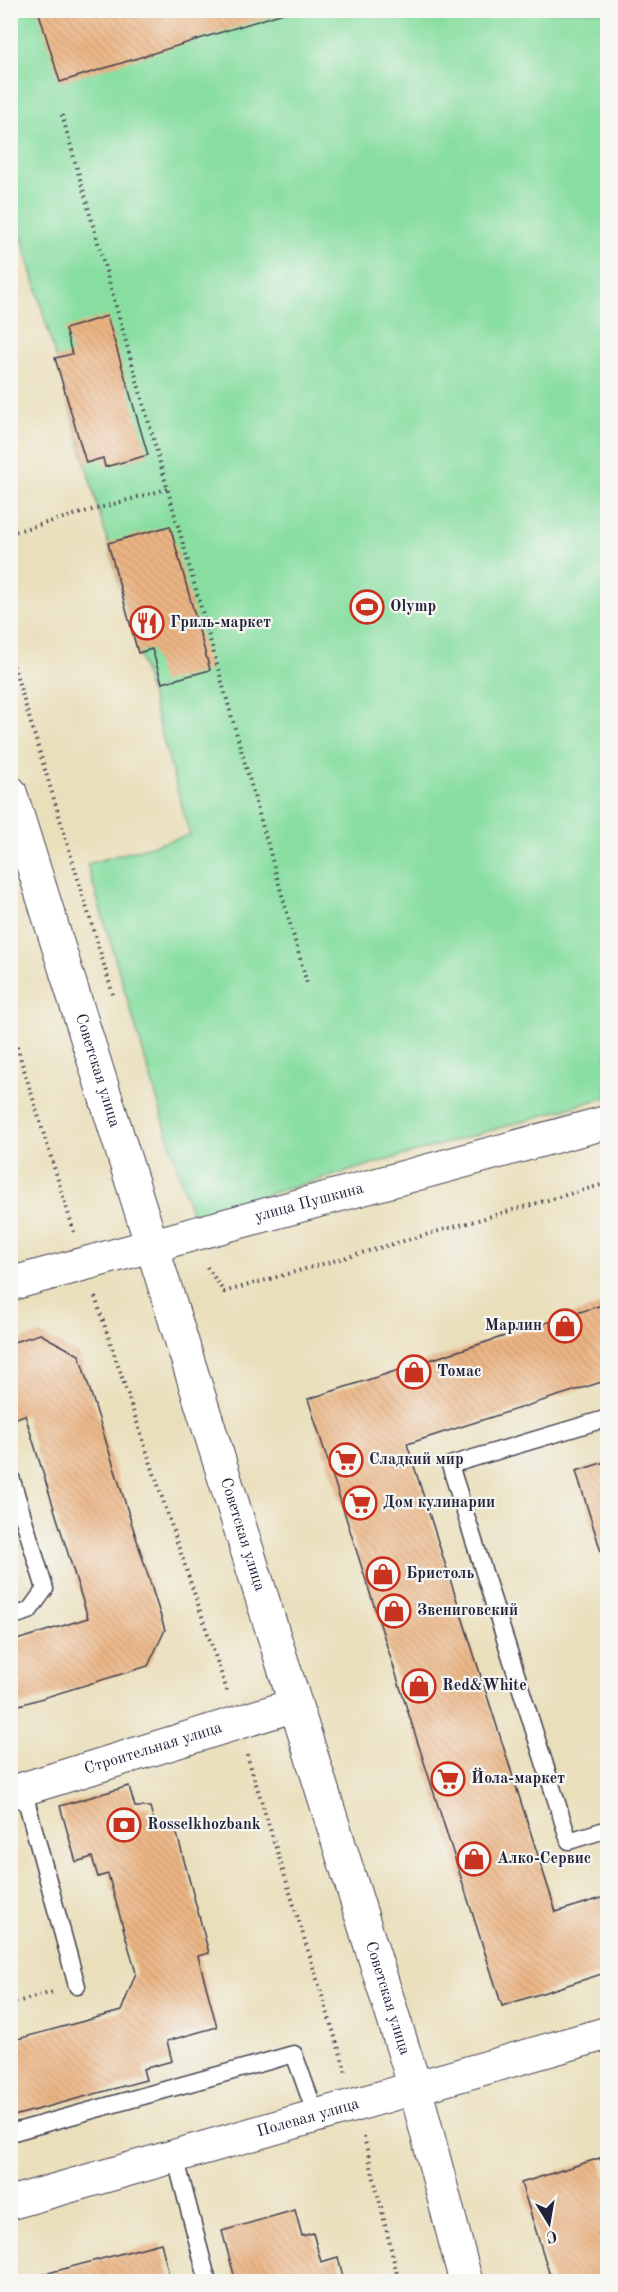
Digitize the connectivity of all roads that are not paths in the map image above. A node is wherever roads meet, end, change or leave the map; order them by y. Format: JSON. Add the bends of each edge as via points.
{"nodes":[{"id":1,"x":10,"y":792,"type":"edge"},
{"id":2,"x":608,"y":1122,"type":"edge"},
{"id":3,"x":152,"y":1246,"type":"junction"},
{"id":4,"x":10,"y":1284,"type":"edge"},
{"id":5,"x":608,"y":1418,"type":"edge"},
{"id":6,"x":10,"y":1474,"type":"edge"},
{"id":7,"x":10,"y":1617,"type":"edge"},
{"id":8,"x":295,"y":1705,"type":"junction"},
{"id":9,"x":17,"y":1791,"type":"edge"},
{"id":10,"x":608,"y":1829,"type":"edge"},
{"id":11,"x":77,"y":1986,"type":"road end"},
{"id":12,"x":608,"y":2033,"type":"edge"},
{"id":13,"x":415,"y":2087,"type":"junction"},
{"id":14,"x":316,"y":2115,"type":"junction"},
{"id":15,"x":10,"y":2133,"type":"edge"},
{"id":16,"x":175,"y":2156,"type":"junction"},
{"id":17,"x":10,"y":2203,"type":"edge"},
{"id":18,"x":208,"y":2282,"type":"edge"},
{"id":19,"x":466,"y":2282,"type":"edge"}],
"edges":[{"from":1,"to":3,"type":"street","name":"Советская улица"},
{"from":2,"to":3,"type":"street","name":"улица Пушкина"},
{"from":3,"to":4,"type":"street","name":"улица Пушкина"},
{"from":3,"to":8,"type":"street","name":"Советская улица"},
{"from":5,"to":10,"type":"lane","via":[[450,1465],[569,1841]]},
{"from":6,"to":7,"type":"lane","via":[[45,1589],[29,1611]]},
{"from":8,"to":9,"type":"street","name":"Строительная улица"},
{"from":8,"to":13,"type":"street","name":"Советская улица"},
{"from":9,"to":11,"type":"lane"},
{"from":12,"to":13,"type":"street","name":"Полевая улица"},
{"from":13,"to":14,"type":"street","name":"Полевая улица"},
{"from":13,"to":19,"type":"street","name":"Советская улица"},
{"from":14,"to":15,"type":"lane","via":[[294,2054]]},
{"from":14,"to":16,"type":"street","name":"Полевая улица"},
{"from":16,"to":17,"type":"street","name":"Полевая улица"},
{"from":16,"to":18,"type":"lane"}]}
